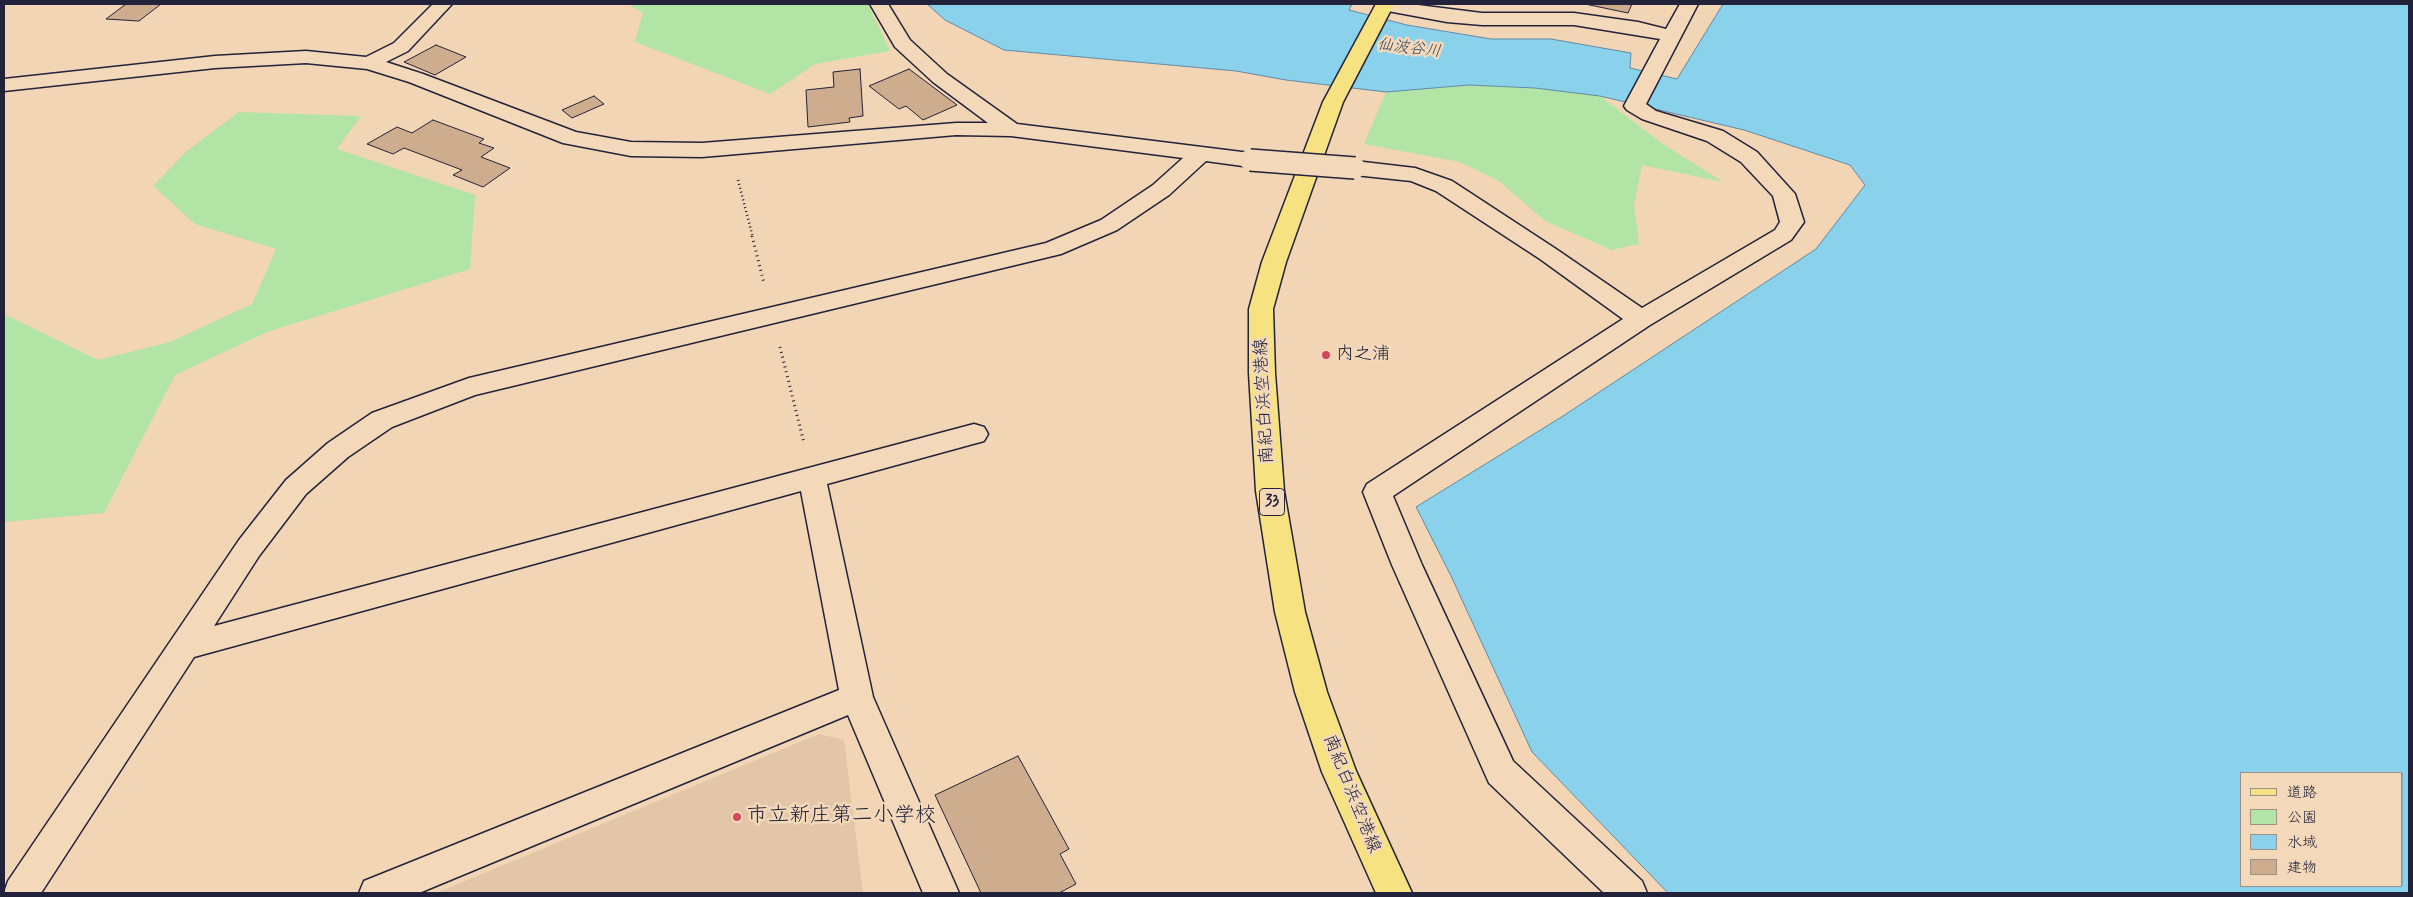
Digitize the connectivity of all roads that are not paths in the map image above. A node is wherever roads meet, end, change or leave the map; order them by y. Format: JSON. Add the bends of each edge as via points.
{"nodes":[{"id":1,"x":443,"y":4,"type":"edge"},
{"id":2,"x":879,"y":4,"type":"edge"},
{"id":3,"x":1689,"y":4,"type":"edge"},
{"id":4,"x":1383,"y":7,"type":"edge"},
{"id":5,"x":1671,"y":36,"type":"junction"},
{"id":6,"x":369,"y":63,"type":"junction"},
{"id":7,"x":4,"y":85,"type":"edge"},
{"id":8,"x":1012,"y":130,"type":"junction"},
{"id":9,"x":1202,"y":153,"type":"junction"},
{"id":10,"x":1641,"y":319,"type":"junction"},
{"id":11,"x":974,"y":434,"type":"dead end"},
{"id":12,"x":812,"y":478,"type":"junction"},
{"id":13,"x":184,"y":647,"type":"junction"},
{"id":14,"x":857,"y":697,"type":"junction"},
{"id":15,"x":21,"y":893,"type":"edge"},
{"id":16,"x":377,"y":893,"type":"edge"},
{"id":17,"x":941,"y":893,"type":"edge"},
{"id":18,"x":1394,"y":893,"type":"edge"},
{"id":19,"x":1629,"y":893,"type":"edge"}],
"edges":[{"from":1,"to":6,"type":"street","via":[[401,47]]},
{"from":2,"to":8,"type":"street","via":[[902,43],[940,78]]},
{"from":3,"to":5,"type":"street"},
{"from":4,"to":5,"type":"street","via":[[1482,19],[1574,19]]},
{"from":4,"to":18,"type":"main road","name":"南紀白浜空港線","number":"33","via":[[1333,102],[1274,262],[1261,309],[1270,491],[1290,612],[1339,772]]},
{"from":5,"to":10,"type":"street","via":[[1634,106],[1649,115],[1714,136],[1749,157],[1784,194],[1792,222],[1783,235],[1765,247]]},
{"from":6,"to":7,"type":"street","via":[[306,58],[215,62]]},
{"from":6,"to":8,"type":"street","via":[[571,138],[631,149],[702,150],[956,129]]},
{"from":8,"to":9,"type":"street"},
{"from":9,"to":10,"type":"street","bridge":true,"via":[[1415,175],[1444,186]]},
{"from":9,"to":13,"type":"street","via":[[1161,190],[1109,225],[1053,249],[469,386],[382,420],[338,450],[296,487],[249,548]]},
{"from":10,"to":19,"type":"street","via":[[1377,492],[1502,772]]},
{"from":11,"to":12,"type":"street"},
{"from":12,"to":13,"type":"street"},
{"from":12,"to":14,"type":"street"},
{"from":13,"to":15,"type":"street"},
{"from":14,"to":16,"type":"street"},
{"from":14,"to":17,"type":"street"}]}
